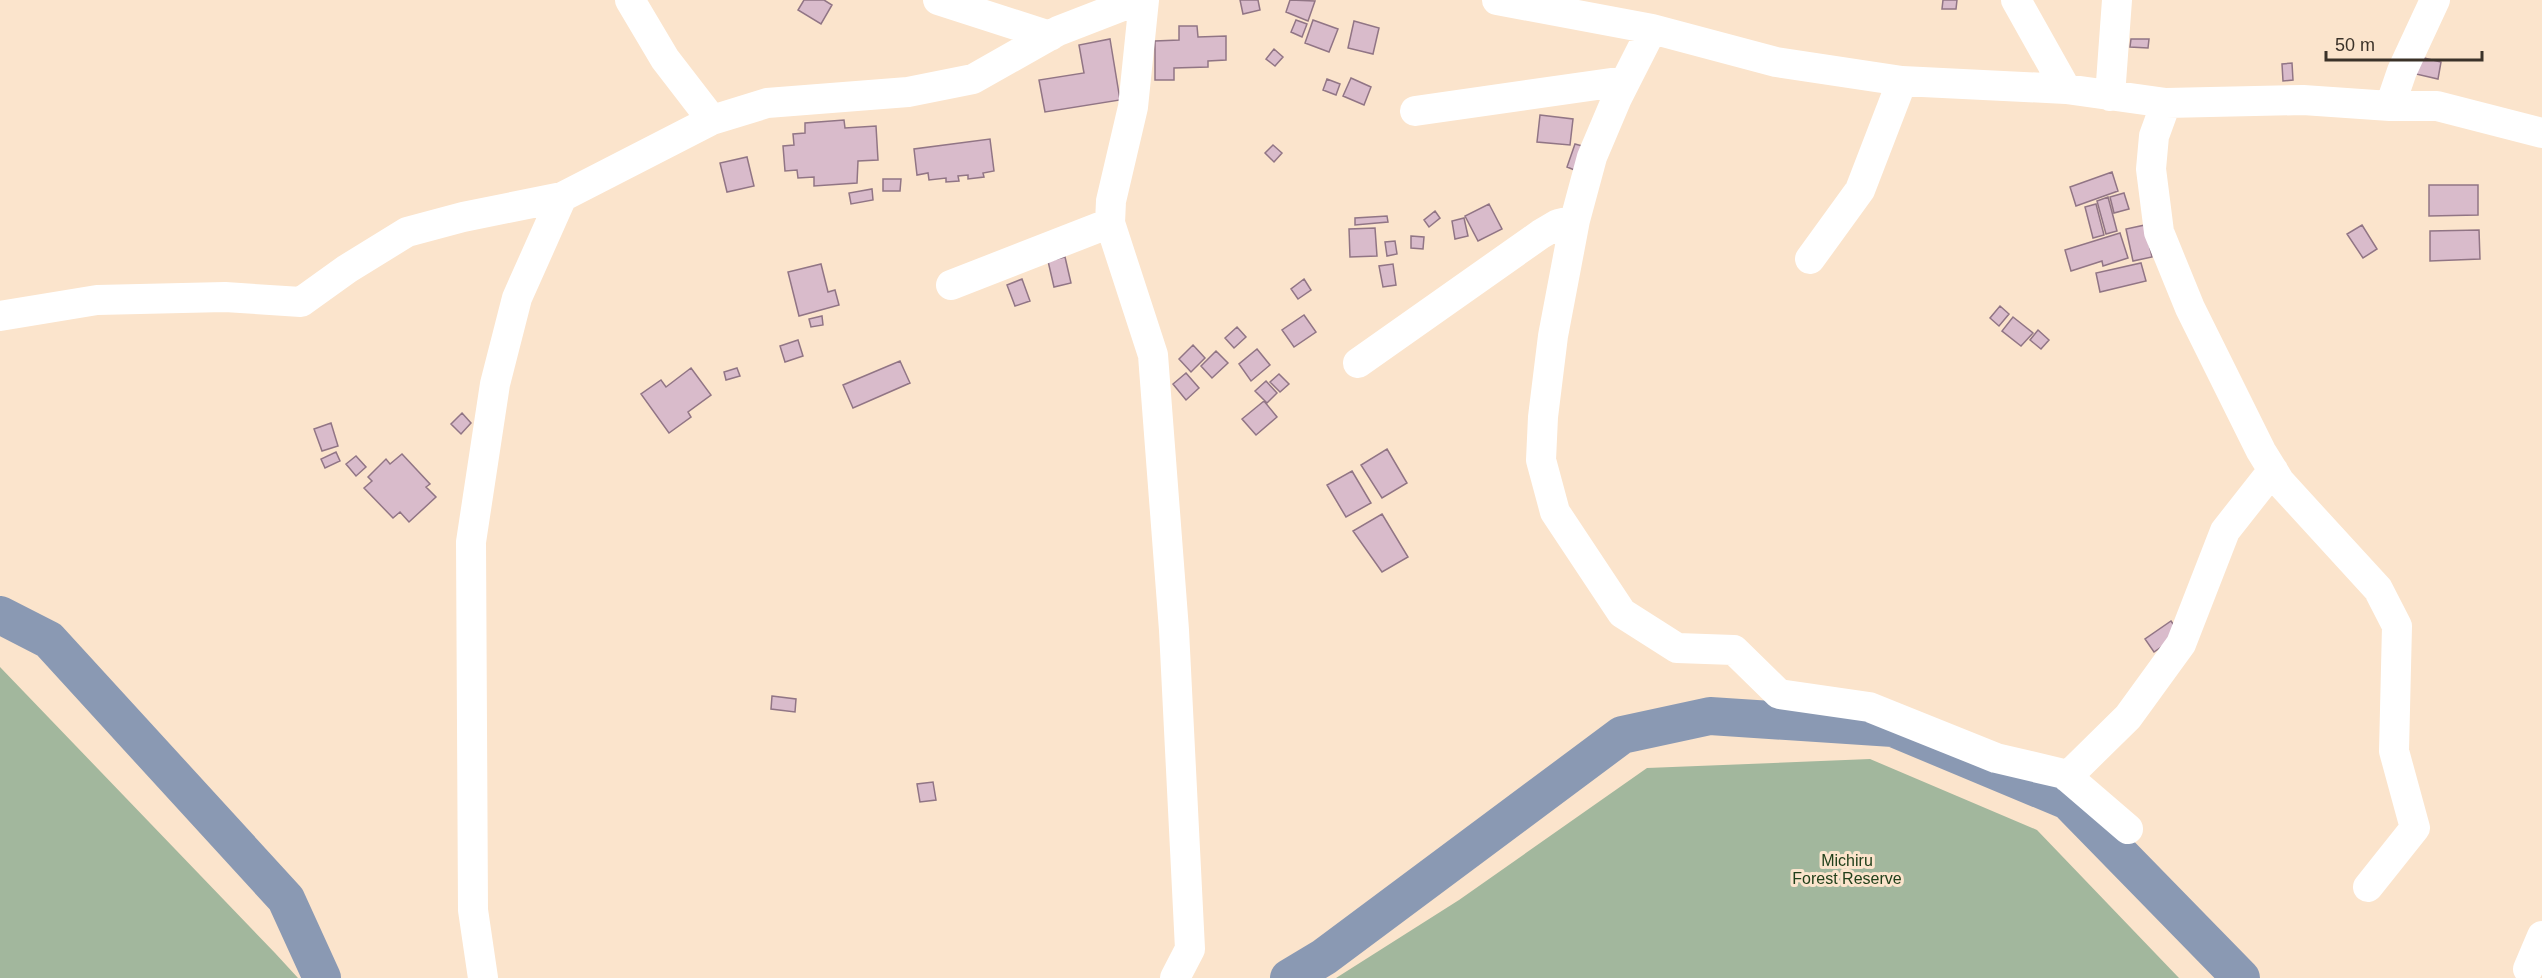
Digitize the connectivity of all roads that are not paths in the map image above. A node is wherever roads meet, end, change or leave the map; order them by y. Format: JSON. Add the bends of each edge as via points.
{"nodes":[{"id":1,"x":630,"y":0,"type":"edge"},
{"id":2,"x":938,"y":0,"type":"edge"},
{"id":3,"x":1138,"y":0,"type":"edge"},
{"id":4,"x":1144,"y":0,"type":"edge"},
{"id":5,"x":1497,"y":0,"type":"edge"},
{"id":6,"x":2016,"y":0,"type":"edge"},
{"id":7,"x":2117,"y":0,"type":"edge"},
{"id":8,"x":2435,"y":0,"type":"edge"},
{"id":9,"x":1652,"y":28,"type":"junction"},
{"id":10,"x":1050,"y":36,"type":"junction"},
{"id":11,"x":1625,"y":81,"type":"junction"},
{"id":12,"x":1902,"y":81,"type":"junction"},
{"id":13,"x":2066,"y":89,"type":"junction"},
{"id":14,"x":2110,"y":96,"type":"junction"},
{"id":15,"x":2166,"y":103,"type":"junction"},
{"id":16,"x":2390,"y":106,"type":"junction"},
{"id":17,"x":1415,"y":111,"type":"dead end"},
{"id":18,"x":712,"y":120,"type":"junction"},
{"id":19,"x":2542,"y":133,"type":"edge"},
{"id":20,"x":562,"y":197,"type":"junction"},
{"id":21,"x":1575,"y":220,"type":"junction"},
{"id":22,"x":1110,"y":223,"type":"junction"},
{"id":23,"x":1810,"y":259,"type":"dead end"},
{"id":24,"x":951,"y":285,"type":"dead end"},
{"id":25,"x":0,"y":316,"type":"edge"},
{"id":26,"x":1358,"y":363,"type":"dead end"},
{"id":27,"x":2273,"y":470,"type":"junction"},
{"id":28,"x":2067,"y":777,"type":"junction"},
{"id":29,"x":2127,"y":829,"type":"dead end"},
{"id":30,"x":2368,"y":887,"type":"dead end"},
{"id":31,"x":2542,"y":936,"type":"edge"},
{"id":32,"x":2528,"y":969,"type":"dead end"},
{"id":33,"x":483,"y":978,"type":"edge"},
{"id":34,"x":1175,"y":978,"type":"edge"}],
"edges":[{"from":1,"to":18,"type":"street","via":[[665,59]]},
{"from":2,"to":10,"type":"street"},
{"from":3,"to":10,"type":"street"},
{"from":4,"to":22,"type":"street","via":[[1133,107],[1111,201]]},
{"from":5,"to":9,"type":"street"},
{"from":6,"to":13,"type":"street"},
{"from":7,"to":14,"type":"street"},
{"from":8,"to":16,"type":"street"},
{"from":9,"to":11,"type":"street"},
{"from":9,"to":12,"type":"street","via":[[1776,62]]},
{"from":10,"to":18,"type":"street","via":[[973,78],[908,92],[767,103]]},
{"from":11,"to":17,"type":"street"},
{"from":11,"to":21,"type":"street","via":[[1592,157]]},
{"from":12,"to":13,"type":"street"},
{"from":12,"to":23,"type":"street","via":[[1860,190]]},
{"from":13,"to":14,"type":"street"},
{"from":14,"to":15,"type":"street"},
{"from":15,"to":16,"type":"street","via":[[2303,100]]},
{"from":15,"to":27,"type":"street","via":[[2154,136],[2151,169],[2159,232],[2190,308]]},
{"from":16,"to":19,"type":"street","via":[[2437,106]]},
{"from":18,"to":20,"type":"street"},
{"from":20,"to":25,"type":"street","via":[[408,232],[301,302],[225,297],[97,300]]},
{"from":20,"to":33,"type":"street","via":[[517,298],[495,384],[471,542],[472,910]]},
{"from":21,"to":26,"type":"street","via":[[1540,234]]},
{"from":21,"to":28,"type":"street","via":[[1553,336],[1541,460],[1555,512],[1622,613],[1677,648],[1734,650],[1779,694],[1869,708],[1996,758]]},
{"from":22,"to":24,"type":"street"},
{"from":22,"to":34,"type":"street","via":[[1153,354],[1174,630],[1190,949]]},
{"from":27,"to":28,"type":"street","via":[[2225,531],[2181,644],[2127,717]]},
{"from":27,"to":30,"type":"street","via":[[2378,589],[2397,626],[2394,751],[2415,828]]},
{"from":28,"to":29,"type":"street"},
{"from":31,"to":32,"type":"street"}]}
